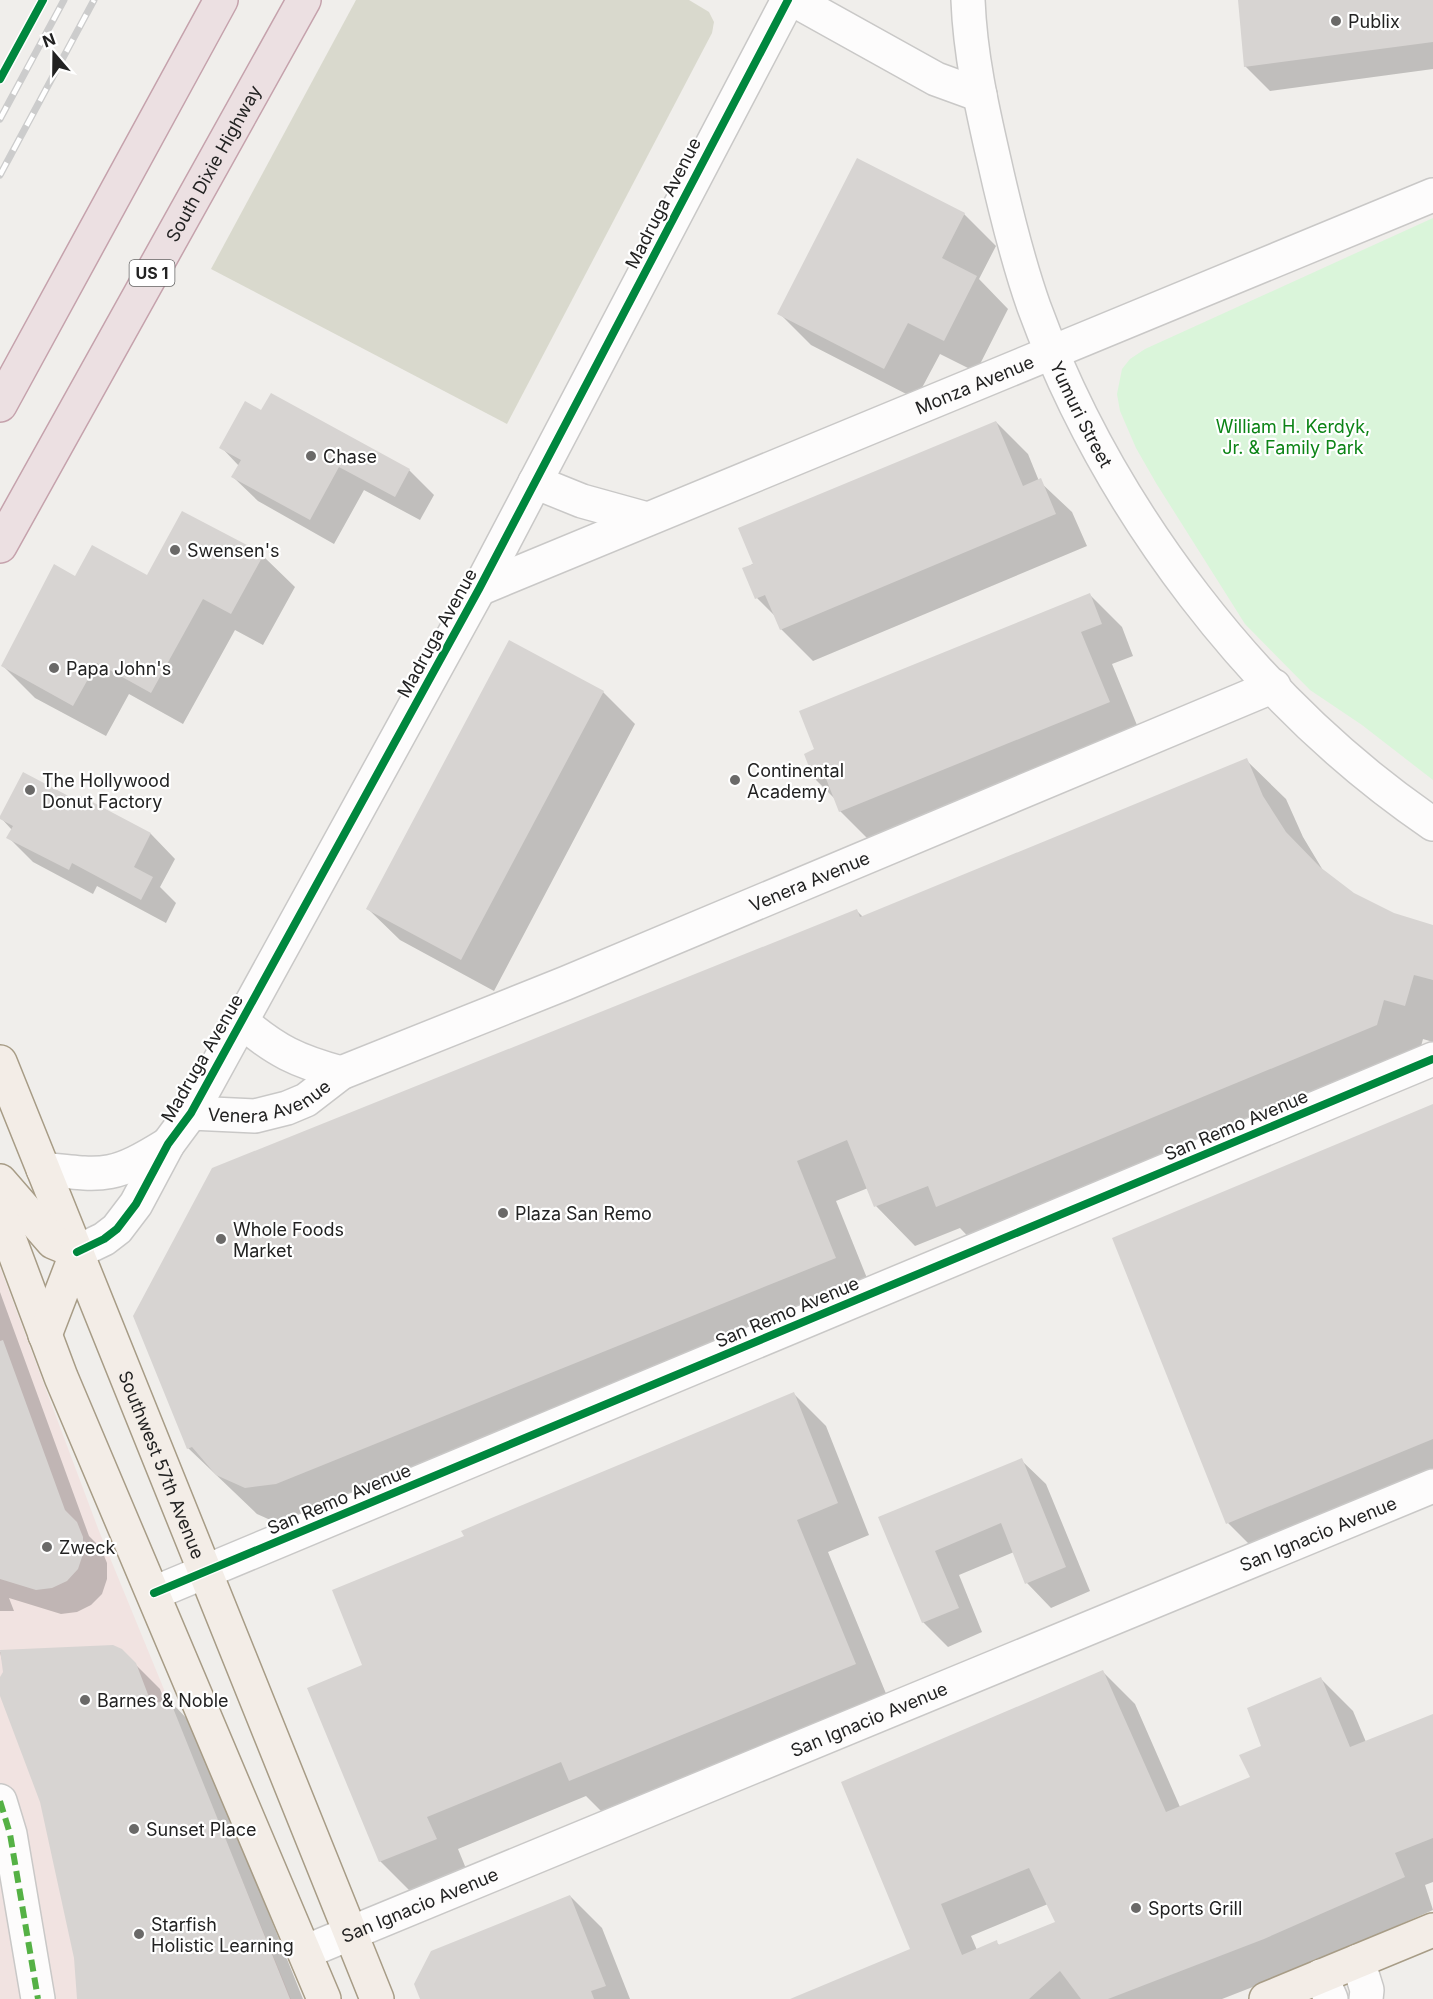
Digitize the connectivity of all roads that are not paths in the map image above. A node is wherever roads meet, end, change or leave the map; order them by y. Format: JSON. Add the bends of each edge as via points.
{"nodes":[{"id":1,"x":221,"y":0,"type":"edge"},
{"id":2,"x":304,"y":0,"type":"edge"},
{"id":3,"x":788,"y":0,"type":"edge"},
{"id":4,"x":794,"y":0,"type":"edge"},
{"id":5,"x":968,"y":0,"type":"edge"},
{"id":6,"x":980,"y":95,"type":"junction"},
{"id":7,"x":1433,"y":195,"type":"edge"},
{"id":8,"x":1053,"y":351,"type":"junction"},
{"id":9,"x":0,"y":405,"type":"edge"},
{"id":10,"x":535,"y":482,"type":"junction"},
{"id":11,"x":648,"y":519,"type":"junction"},
{"id":12,"x":0,"y":546,"type":"edge"},
{"id":13,"x":479,"y":589,"type":"junction"},
{"id":14,"x":1274,"y":686,"type":"junction"},
{"id":15,"x":1433,"y":824,"type":"edge"},
{"id":16,"x":241,"y":1021,"type":"junction"},
{"id":17,"x":1433,"y":1059,"type":"edge"},
{"id":18,"x":0,"y":1062,"type":"edge"},
{"id":19,"x":341,"y":1073,"type":"junction"},
{"id":20,"x":190,"y":1113,"type":"junction"},
{"id":21,"x":168,"y":1144,"type":"junction"},
{"id":22,"x":43,"y":1169,"type":"junction"},
{"id":23,"x":0,"y":1181,"type":"edge"},
{"id":24,"x":0,"y":1214,"type":"edge"},
{"id":25,"x":77,"y":1252,"type":"junction"},
{"id":26,"x":45,"y":1335,"type":"junction"},
{"id":27,"x":1433,"y":1486,"type":"edge"},
{"id":28,"x":206,"y":1572,"type":"junction"},
{"id":29,"x":154,"y":1593,"type":"junction"},
{"id":30,"x":0,"y":1801,"type":"edge"},
{"id":31,"x":1433,"y":1930,"type":"edge"},
{"id":32,"x":350,"y":1933,"type":"junction"},
{"id":33,"x":305,"y":1952,"type":"junction"},
{"id":34,"x":1358,"y":1961,"type":"junction"},
{"id":35,"x":1326,"y":1988,"type":"edge"},
{"id":36,"x":38,"y":1999,"type":"edge"},
{"id":37,"x":324,"y":1999,"type":"edge"},
{"id":38,"x":377,"y":1999,"type":"edge"},
{"id":39,"x":1266,"y":1999,"type":"edge"},
{"id":40,"x":1366,"y":1999,"type":"edge"}],
"edges":[{"from":1,"to":9,"type":"highway"},
{"from":2,"to":12,"type":"highway","name":"South Dixie Highway","number":"US 1"},
{"from":3,"to":10,"type":"street","name":"Madruga Avenue"},
{"from":4,"to":6,"type":"street","via":[[936,79]]},
{"from":5,"to":6,"type":"street"},
{"from":6,"to":8,"type":"street","name":"Yumuri Street","via":[[1015,244],[1034,307]]},
{"from":7,"to":8,"type":"street","name":"Monza Avenue"},
{"from":8,"to":11,"type":"street","name":"Monza Avenue"},
{"from":8,"to":14,"type":"street","name":"Yumuri Street","via":[[1094,438],[1151,537],[1220,629]]},
{"from":10,"to":11,"type":"street","via":[[582,501]]},
{"from":10,"to":13,"type":"street","name":"Madruga Avenue"},
{"from":11,"to":13,"type":"street","name":"Monza Avenue"},
{"from":13,"to":16,"type":"street","name":"Madruga Avenue"},
{"from":14,"to":15,"type":"street","name":"Yumuri Street","via":[[1352,762]]},
{"from":14,"to":19,"type":"street","name":"Venera Avenue"},
{"from":16,"to":19,"type":"street","name":"Venera Avenue","via":[[269,1046]]},
{"from":16,"to":20,"type":"street","name":"Madruga Avenue"},
{"from":17,"to":28,"type":"street","name":"San Remo Avenue"},
{"from":18,"to":22,"type":"main road","name":"Southwest 57th Avenue"},
{"from":19,"to":20,"type":"street","name":"Venera Avenue","via":[[306,1100],[272,1113]]},
{"from":20,"to":21,"type":"street","name":"Madruga Avenue"},
{"from":21,"to":22,"type":"street","via":[[123,1170],[100,1175]]},
{"from":21,"to":25,"type":"street","name":"Madruga Avenue","via":[[136,1204],[117,1229]]},
{"from":22,"to":25,"type":"main road","name":"Southwest 57th Avenue"},
{"from":23,"to":25,"type":"main road","via":[[53,1242]]},
{"from":24,"to":26,"type":"main road"},
{"from":25,"to":26,"type":"main road"},
{"from":25,"to":28,"type":"main road","name":"Southwest 57th Avenue"},
{"from":26,"to":29,"type":"main road"},
{"from":27,"to":32,"type":"street","name":"San Ignacio Avenue"},
{"from":28,"to":29,"type":"street","name":"San Remo Avenue"},
{"from":28,"to":32,"type":"main road","name":"Southwest 57th Avenue"},
{"from":29,"to":33,"type":"main road"},
{"from":30,"to":36,"type":"street","via":[[10,1834]]},
{"from":31,"to":34,"type":"main road"},
{"from":32,"to":33,"type":"street","name":"San Ignacio Avenue"},
{"from":32,"to":38,"type":"main road","name":"Southwest 57th Avenue"},
{"from":33,"to":37,"type":"main road"},
{"from":34,"to":35,"type":"main road"},
{"from":34,"to":40,"type":"street"},
{"from":35,"to":39,"type":"main road"}]}
